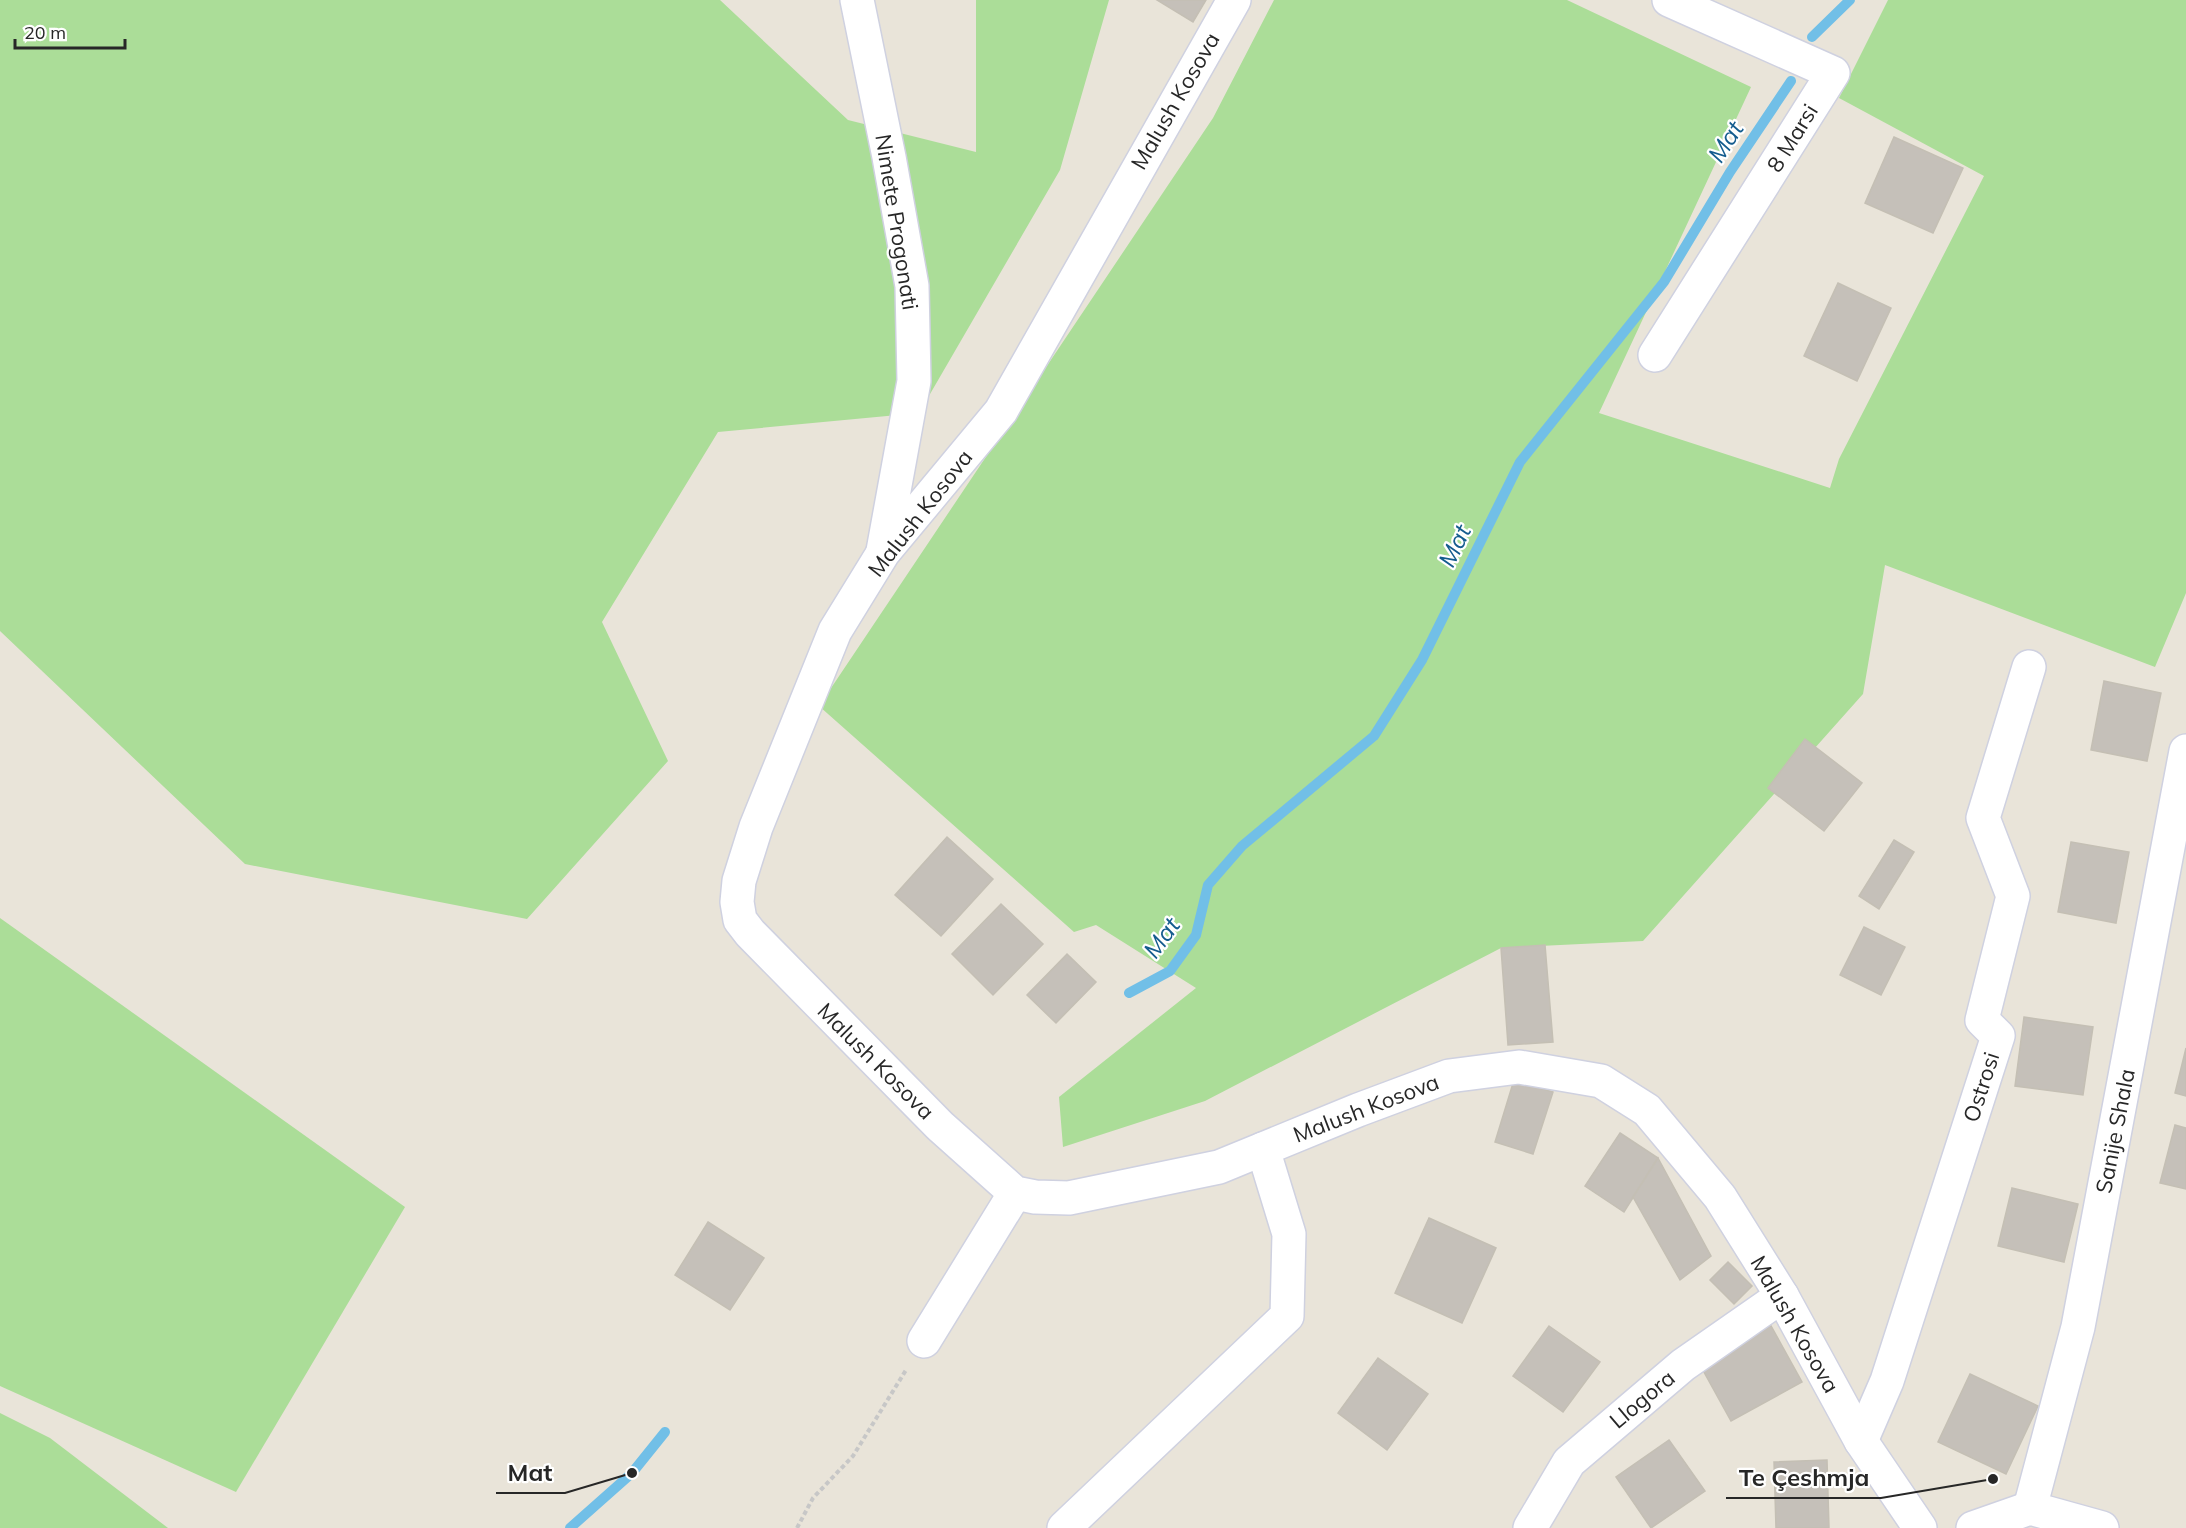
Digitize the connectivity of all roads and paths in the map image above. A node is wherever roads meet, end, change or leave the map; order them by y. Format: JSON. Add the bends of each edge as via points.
{"nodes":[{"id":1,"x":857,"y":0,"type":"edge"},
{"id":2,"x":1234,"y":0,"type":"edge"},
{"id":3,"x":1669,"y":0,"type":"edge"},
{"id":4,"x":1655,"y":355,"type":"dead end"},
{"id":5,"x":883,"y":552,"type":"junction"},
{"id":6,"x":2029,"y":667,"type":"dead end"},
{"id":7,"x":2186,"y":751,"type":"edge"},
{"id":8,"x":1263,"y":1149,"type":"junction"},
{"id":9,"x":1015,"y":1193,"type":"junction"},
{"id":10,"x":1782,"y":1296,"type":"junction"},
{"id":11,"x":924,"y":1341,"type":"joint"},
{"id":12,"x":1861,"y":1442,"type":"junction"},
{"id":13,"x":2030,"y":1508,"type":"junction"},
{"id":14,"x":1064,"y":1527,"type":"edge"},
{"id":15,"x":797,"y":1528,"type":"edge"},
{"id":16,"x":1530,"y":1528,"type":"edge"},
{"id":17,"x":1920,"y":1528,"type":"edge"},
{"id":18,"x":1973,"y":1528,"type":"edge"},
{"id":19,"x":2102,"y":1528,"type":"edge"}],
"edges":[{"from":1,"to":5,"type":"street","name":"Nimete Progonati","via":[[912,286],[914,381]]},
{"from":2,"to":5,"type":"street","name":"Malush Kosova","via":[[1001,411]]},
{"from":3,"to":4,"type":"street","name":"8 Marsi","via":[[1833,73]]},
{"from":5,"to":9,"type":"street","name":"Malush Kosova","via":[[836,631],[756,826],[739,881],[737,902],[741,920],[750,933],[940,1126]]},
{"from":6,"to":12,"type":"street","name":"Ostrosi","via":[[1983,818],[2013,896],[1982,1020],[1998,1036],[1887,1382]]},
{"from":7,"to":13,"type":"street","name":"Sanije Shala","via":[[2078,1328]]},
{"from":8,"to":9,"type":"street","name":"Malush Kosova","via":[[1219,1167],[1069,1198]]},
{"from":8,"to":10,"type":"street","name":"Malush Kosova","via":[[1449,1076],[1519,1067],[1601,1081],[1647,1110],[1720,1197]]},
{"from":8,"to":14,"type":"street","via":[[1289,1234],[1287,1316]]},
{"from":9,"to":11,"type":"street"},
{"from":10,"to":12,"type":"street","name":"Malush Kosova"},
{"from":10,"to":16,"type":"street","name":"Llogora","via":[[1683,1365],[1569,1462]]},
{"from":11,"to":15,"type":"path","via":[[853,1456],[813,1498]]},
{"from":12,"to":17,"type":"street","name":"Malush Kosova"},
{"from":13,"to":18,"type":"street"},
{"from":13,"to":19,"type":"street"}]}
